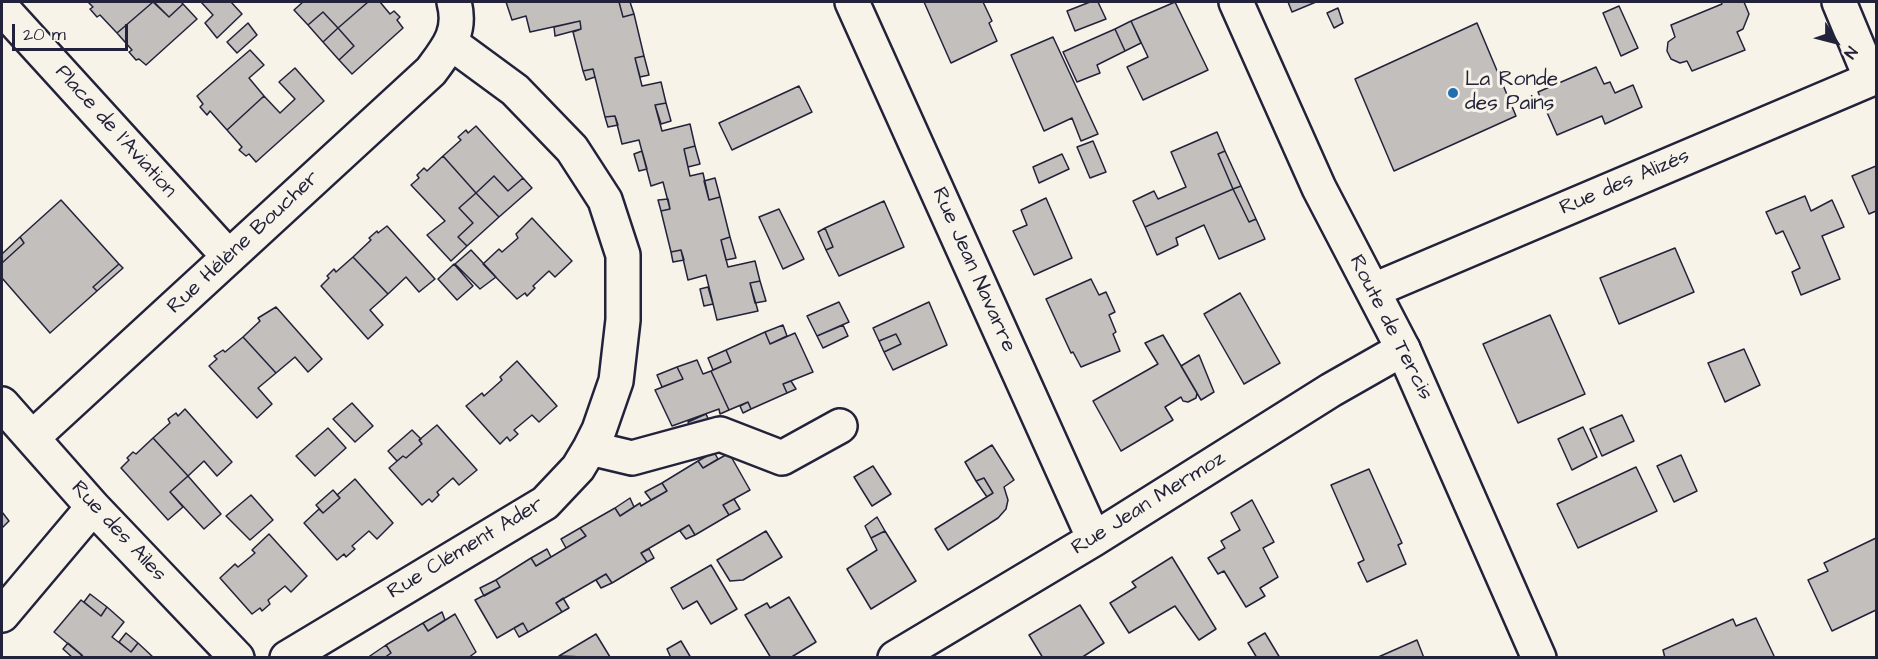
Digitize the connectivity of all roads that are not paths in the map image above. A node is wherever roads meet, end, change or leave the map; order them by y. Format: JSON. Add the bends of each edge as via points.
{"nodes":[{"id":1,"x":454,"y":2,"type":"edge"},
{"id":2,"x":852,"y":2,"type":"edge"},
{"id":3,"x":1236,"y":2,"type":"edge"},
{"id":4,"x":1839,"y":2,"type":"edge"},
{"id":5,"x":2,"y":8,"type":"edge"},
{"id":6,"x":451,"y":43,"type":"junction"},
{"id":7,"x":1874,"y":78,"type":"edge"},
{"id":8,"x":229,"y":257,"type":"junction"},
{"id":9,"x":1374,"y":290,"type":"junction"},
{"id":10,"x":1403,"y":349,"type":"junction"},
{"id":11,"x":2,"y":404,"type":"edge"},
{"id":12,"x":840,"y":426,"type":"dead end"},
{"id":13,"x":32,"y":438,"type":"junction"},
{"id":14,"x":590,"y":448,"type":"junction"},
{"id":15,"x":93,"y":507,"type":"junction"},
{"id":16,"x":1094,"y":539,"type":"junction"},
{"id":17,"x":2,"y":615,"type":"edge"},
{"id":18,"x":237,"y":657,"type":"edge"},
{"id":19,"x":287,"y":657,"type":"edge"},
{"id":20,"x":895,"y":657,"type":"edge"},
{"id":21,"x":1539,"y":657,"type":"edge"}],
"edges":[{"from":1,"to":6,"type":"street","via":[[458,15]]},
{"from":2,"to":16,"type":"street","name":"Rue Jean Navarre"},
{"from":3,"to":9,"type":"street","name":"Route de Tercis","via":[[1319,188]]},
{"from":4,"to":7,"type":"street"},
{"from":5,"to":8,"type":"street","name":"Place de l'Aviation"},
{"from":6,"to":8,"type":"street","name":"Rue Hélène Boucher","via":[[431,71]]},
{"from":6,"to":14,"type":"street","name":"Rue Clément Ader","via":[[515,90],[572,149],[605,200],[623,255],[623,320],[616,381]]},
{"from":7,"to":9,"type":"street","name":"Rue des Alizés"},
{"from":8,"to":13,"type":"street","name":"Rue Hélène Boucher"},
{"from":9,"to":10,"type":"street","name":"Route de Tercis"},
{"from":10,"to":16,"type":"street","name":"Rue Jean Mermoz"},
{"from":10,"to":21,"type":"street","name":"Route de Tercis"},
{"from":11,"to":13,"type":"street","name":"Rue des Ailes"},
{"from":12,"to":14,"type":"street","via":[[782,458],[720,435],[632,458]]},
{"from":13,"to":15,"type":"street","name":"Rue des Ailes"},
{"from":14,"to":19,"type":"street","name":"Rue Clément Ader","via":[[578,468],[545,503]]},
{"from":15,"to":17,"type":"street"},
{"from":15,"to":18,"type":"street","name":"Rue des Ailes"},
{"from":16,"to":20,"type":"street","name":"Rue Jean Mermoz"}]}
